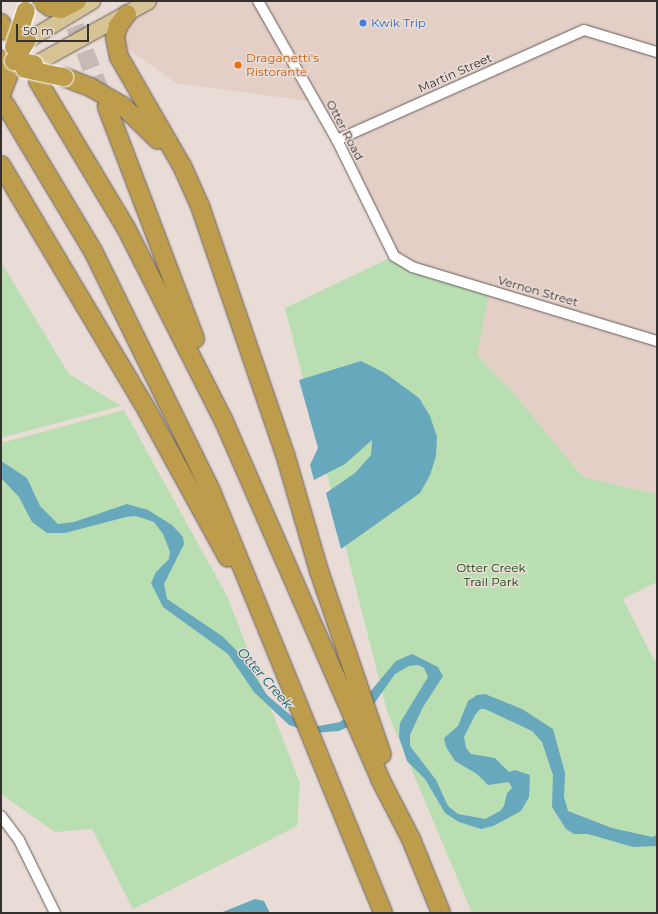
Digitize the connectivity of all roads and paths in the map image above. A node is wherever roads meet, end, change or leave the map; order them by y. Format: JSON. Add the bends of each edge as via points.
{"nodes":[{"id":1,"x":42,"y":1,"type":"edge"},
{"id":2,"x":77,"y":1,"type":"edge"},
{"id":3,"x":92,"y":1,"type":"edge"},
{"id":4,"x":148,"y":1,"type":"edge"},
{"id":5,"x":258,"y":1,"type":"edge"},
{"id":6,"x":27,"y":6,"type":"edge"},
{"id":7,"x":127,"y":14,"type":"junction"},
{"id":8,"x":657,"y":52,"type":"edge"},
{"id":9,"x":12,"y":69,"type":"edge"},
{"id":10,"x":107,"y":107,"type":"tunnel mouth"},
{"id":11,"x":337,"y":140,"type":"junction"},
{"id":12,"x":1,"y":165,"type":"edge"},
{"id":13,"x":208,"y":232,"type":"junction"},
{"id":14,"x":412,"y":267,"type":"joint"},
{"id":15,"x":657,"y":341,"type":"edge"},
{"id":16,"x":223,"y":419,"type":"junction"},
{"id":17,"x":278,"y":658,"type":"junction"},
{"id":18,"x":385,"y":779,"type":"junction"},
{"id":19,"x":1,"y":816,"type":"edge"},
{"id":20,"x":55,"y":913,"type":"edge"},
{"id":21,"x":384,"y":913,"type":"edge"},
{"id":22,"x":441,"y":913,"type":"edge"}],
"edges":[{"from":1,"to":2,"type":"highway","via":[[50,7],[61,9]]},
{"from":3,"to":9,"type":"main road"},
{"from":4,"to":7,"type":"main road"},
{"from":5,"to":11,"type":"street","name":"Otter Road"},
{"from":6,"to":9,"type":"highway","bridge":true},
{"from":7,"to":9,"type":"main road","via":[[56,51]]},
{"from":7,"to":13,"type":"highway","via":[[118,26],[115,37],[119,57],[183,168]]},
{"from":8,"to":11,"type":"street","name":"Martin Street","via":[[584,30]]},
{"from":9,"to":13,"type":"highway","bridge":true,"via":[[64,77],[102,92],[124,107],[146,127],[172,163]]},
{"from":9,"to":16,"type":"highway","via":[[127,230]]},
{"from":9,"to":17,"type":"highway","via":[[56,186],[124,311],[211,491]]},
{"from":10,"to":16,"type":"highway"},
{"from":11,"to":14,"type":"street","name":"Otter Road","via":[[394,256]]},
{"from":12,"to":17,"type":"highway","via":[[181,469]]},
{"from":13,"to":18,"type":"highway","via":[[285,454]]},
{"from":14,"to":15,"type":"street","name":"Vernon Street"},
{"from":16,"to":18,"type":"highway"},
{"from":17,"to":21,"type":"highway"},
{"from":18,"to":22,"type":"highway"},
{"from":19,"to":20,"type":"street","via":[[13,830]]}]}
